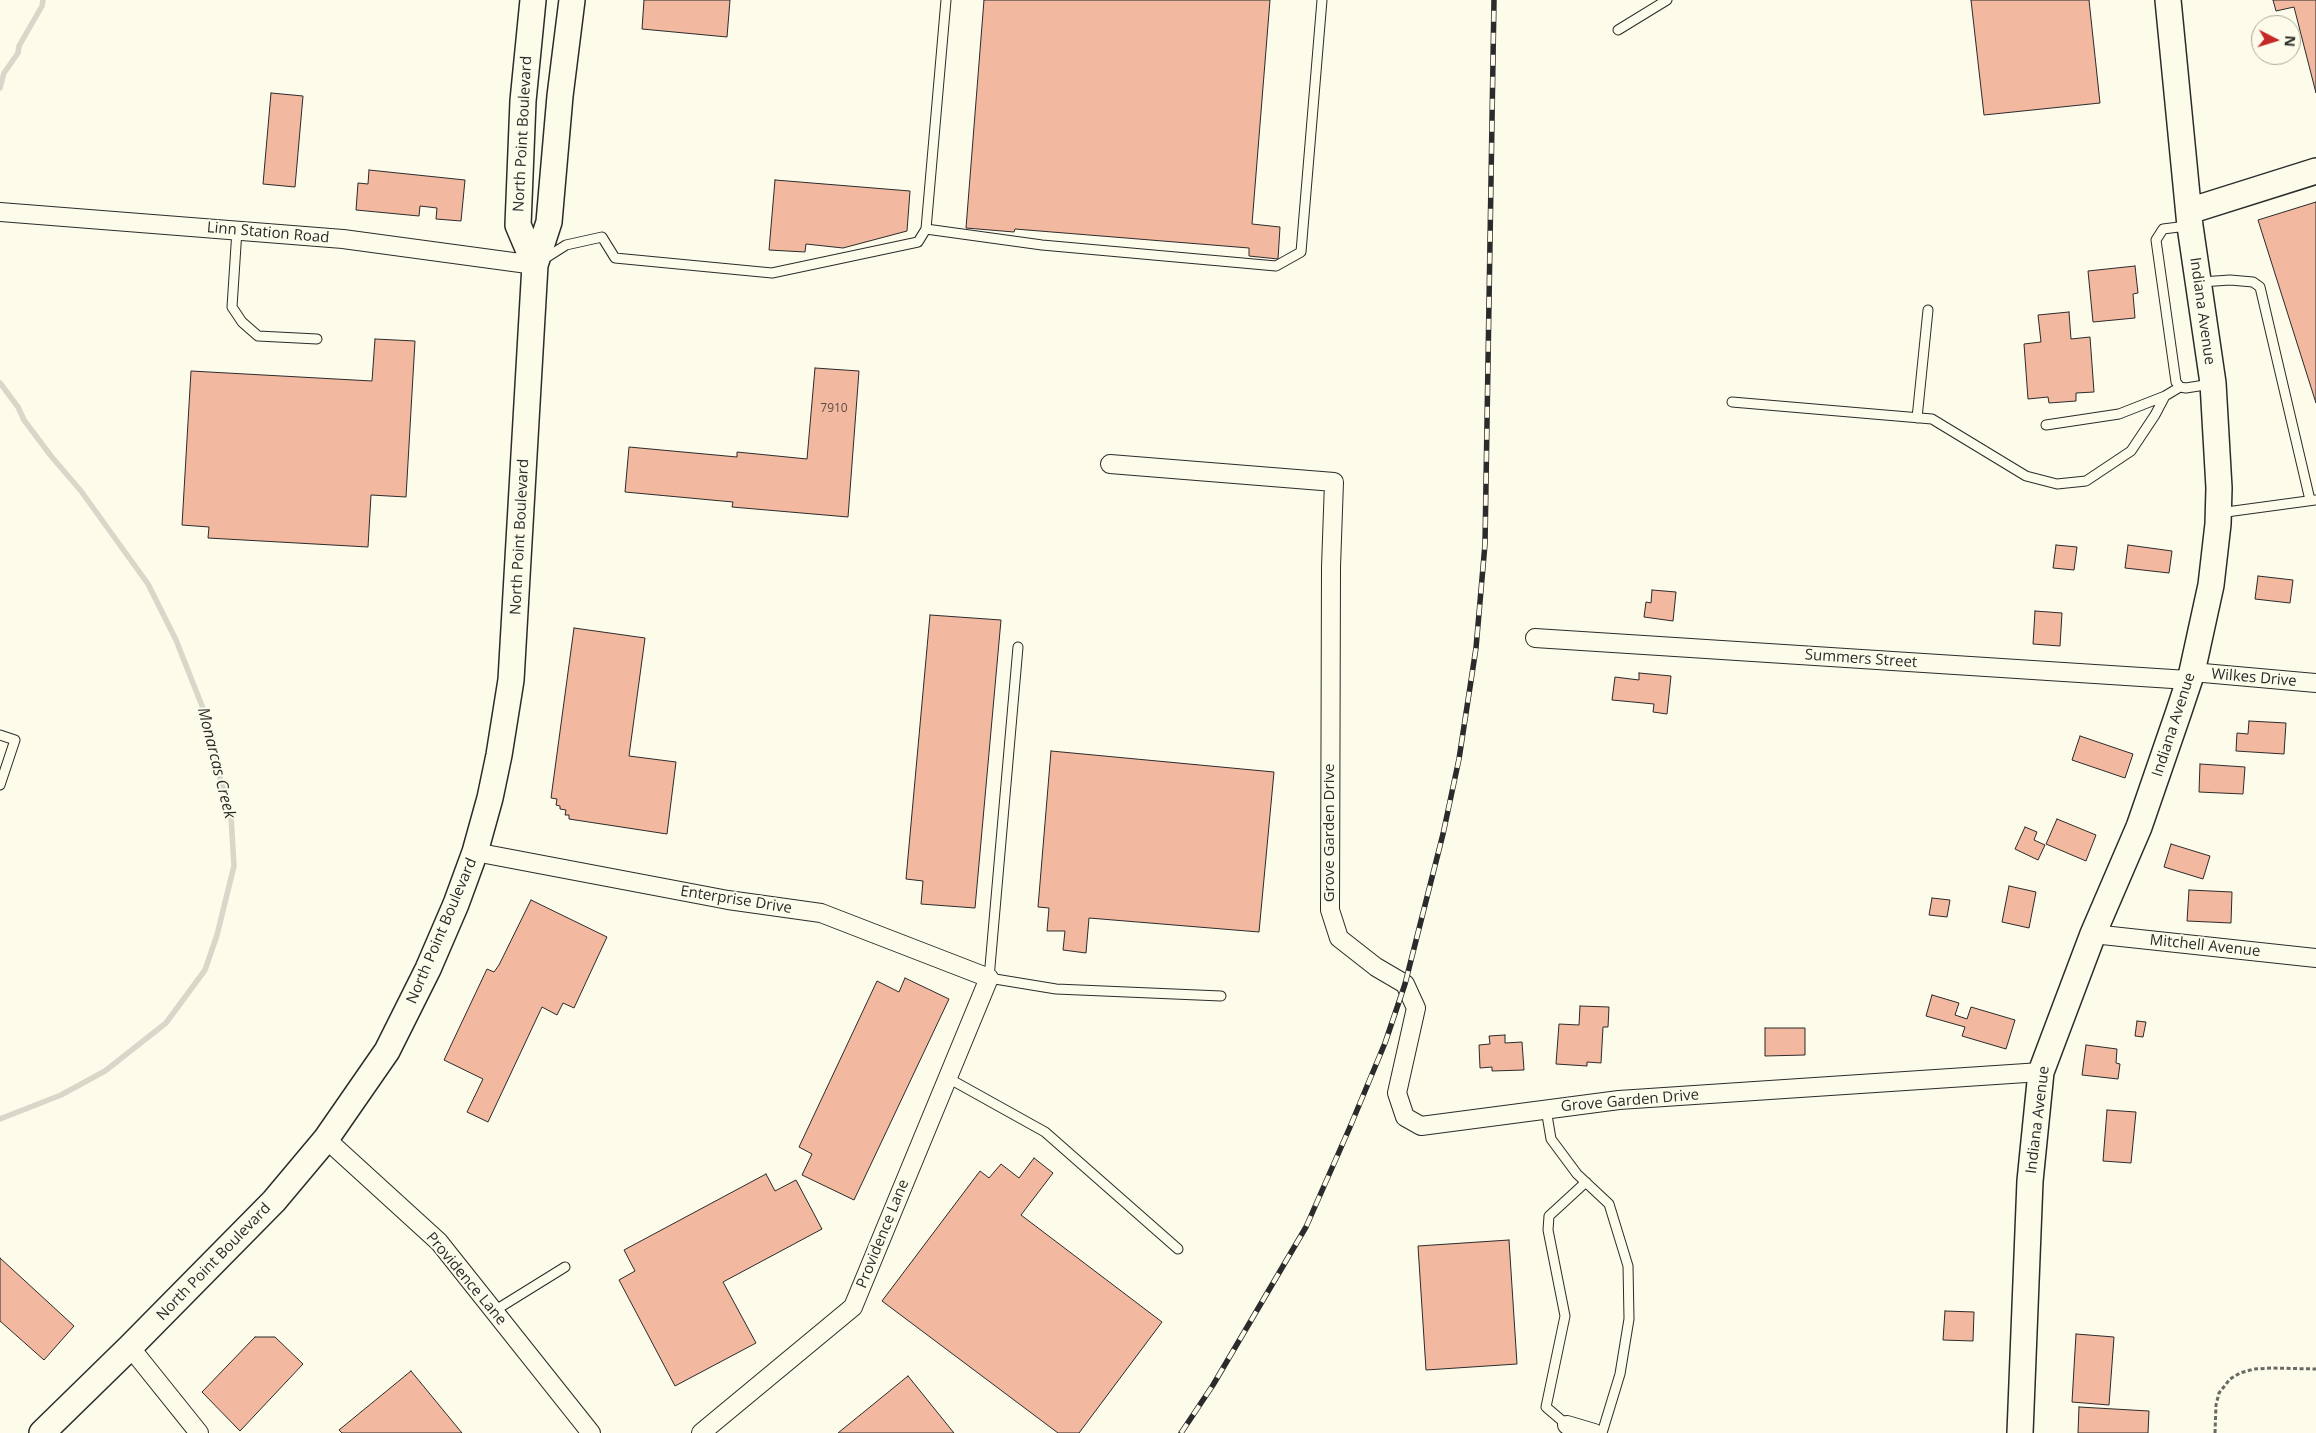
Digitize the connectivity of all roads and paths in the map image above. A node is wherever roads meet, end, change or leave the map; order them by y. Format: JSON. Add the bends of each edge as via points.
{"nodes":[{"id":1,"x":533,"y":0,"type":"edge"},
{"id":2,"x":572,"y":0,"type":"edge"},
{"id":3,"x":946,"y":0,"type":"edge"},
{"id":4,"x":1322,"y":0,"type":"edge"},
{"id":5,"x":1667,"y":0,"type":"edge"},
{"id":6,"x":2168,"y":0,"type":"edge"},
{"id":7,"x":1618,"y":30,"type":"dead end"},
{"id":8,"x":2316,"y":172,"type":"edge"},
{"id":9,"x":0,"y":212,"type":"edge"},
{"id":10,"x":2189,"y":218,"type":"junction"},
{"id":11,"x":926,"y":229,"type":"junction"},
{"id":12,"x":236,"y":230,"type":"junction"},
{"id":13,"x":535,"y":264,"type":"junction"},
{"id":14,"x":2198,"y":282,"type":"junction"},
{"id":15,"x":1928,"y":310,"type":"dead end"},
{"id":16,"x":317,"y":339,"type":"dead end"},
{"id":17,"x":2213,"y":384,"type":"junction"},
{"id":18,"x":2180,"y":387,"type":"junction"},
{"id":19,"x":2165,"y":396,"type":"junction"},
{"id":20,"x":1732,"y":402,"type":"dead end"},
{"id":21,"x":1917,"y":418,"type":"junction"},
{"id":22,"x":2046,"y":425,"type":"dead end"},
{"id":23,"x":1110,"y":464,"type":"dead end"},
{"id":24,"x":2313,"y":500,"type":"edge"},
{"id":25,"x":2218,"y":513,"type":"junction"},
{"id":26,"x":1535,"y":638,"type":"dead end"},
{"id":27,"x":1018,"y":647,"type":"dead end"},
{"id":28,"x":2190,"y":676,"type":"junction"},
{"id":29,"x":2316,"y":684,"type":"edge"},
{"id":30,"x":0,"y":735,"type":"edge"},
{"id":31,"x":0,"y":785,"type":"edge"},
{"id":32,"x":475,"y":852,"type":"junction"},
{"id":33,"x":2093,"y":934,"type":"junction"},
{"id":34,"x":2316,"y":958,"type":"edge"},
{"id":35,"x":989,"y":978,"type":"junction"},
{"id":36,"x":1222,"y":996,"type":"dead end"},
{"id":37,"x":2041,"y":1072,"type":"junction"},
{"id":38,"x":948,"y":1078,"type":"junction"},
{"id":39,"x":1546,"y":1109,"type":"junction"},
{"id":40,"x":326,"y":1139,"type":"junction"},
{"id":41,"x":1586,"y":1182,"type":"junction"},
{"id":42,"x":1178,"y":1249,"type":"dead end"},
{"id":43,"x":566,"y":1267,"type":"dead end"},
{"id":44,"x":494,"y":1312,"type":"junction"},
{"id":45,"x":130,"y":1347,"type":"junction"},
{"id":46,"x":2316,"y":1369,"type":"edge"},
{"id":47,"x":1567,"y":1425,"type":"joint"},
{"id":48,"x":42,"y":1433,"type":"edge"},
{"id":49,"x":199,"y":1433,"type":"edge"},
{"id":50,"x":591,"y":1433,"type":"edge"},
{"id":51,"x":700,"y":1433,"type":"edge"},
{"id":52,"x":1594,"y":1433,"type":"edge"},
{"id":53,"x":1602,"y":1433,"type":"edge"},
{"id":54,"x":2020,"y":1433,"type":"edge"},
{"id":55,"x":2215,"y":1433,"type":"edge"}],
"edges":[{"from":1,"to":13,"type":"main road","name":"North Point Boulevard","via":[[523,101],[518,226]]},
{"from":2,"to":13,"type":"main road","name":"North Point Boulevard","via":[[549,222]]},
{"from":3,"to":11,"type":"lane"},
{"from":4,"to":11,"type":"lane","via":[[1302,252],[1276,266],[1042,245]]},
{"from":5,"to":7,"type":"lane"},
{"from":6,"to":10,"type":"main road","name":"Indiana Avenue"},
{"from":8,"to":10,"type":"main road"},
{"from":9,"to":12,"type":"street","name":"Linn Station Road"},
{"from":10,"to":14,"type":"main road","name":"Indiana Avenue"},
{"from":10,"to":18,"type":"lane","via":[[2163,229],[2156,240],[2176,382]]},
{"from":11,"to":13,"type":"lane","via":[[918,242],[772,273],[615,258],[602,237],[566,245]]},
{"from":12,"to":13,"type":"street","name":"Linn Station Road","via":[[343,239]]},
{"from":12,"to":16,"type":"lane","via":[[232,306],[242,322],[258,336]]},
{"from":13,"to":32,"type":"main road","name":"North Point Boulevard","via":[[511,680],[500,755]]},
{"from":14,"to":17,"type":"main road","name":"Indiana Avenue"},
{"from":14,"to":24,"type":"lane","via":[[2238,280],[2253,282],[2260,287]]},
{"from":15,"to":21,"type":"lane"},
{"from":17,"to":18,"type":"lane"},
{"from":17,"to":25,"type":"main road","name":"Indiana Avenue"},
{"from":18,"to":19,"type":"lane"},
{"from":19,"to":21,"type":"lane","via":[[2131,451],[2086,481],[2056,484],[2026,476],[1932,419]]},
{"from":19,"to":22,"type":"lane","via":[[2119,414]]},
{"from":20,"to":21,"type":"lane"},
{"from":23,"to":39,"type":"street","name":"Grove Garden Drive","via":[[1334,482],[1330,567],[1330,910],[1339,938],[1376,967],[1405,984],[1416,1008],[1397,1093],[1405,1117],[1421,1126]]},
{"from":24,"to":25,"type":"lane"},
{"from":25,"to":28,"type":"main road","name":"Indiana Avenue","via":[[2210,585]]},
{"from":26,"to":28,"type":"street","name":"Summers Street"},
{"from":27,"to":35,"type":"lane"},
{"from":28,"to":29,"type":"street","name":"Wilkes Drive"},
{"from":28,"to":33,"type":"main road","name":"Indiana Avenue","via":[[2139,827]]},
{"from":30,"to":31,"type":"lane","via":[[15,740]]},
{"from":32,"to":35,"type":"street","name":"Enterprise Drive","via":[[728,900],[821,913]]},
{"from":32,"to":40,"type":"main road","name":"North Point Boulevard","via":[[453,912],[407,1014],[387,1051]]},
{"from":33,"to":34,"type":"street","name":"Mitchell Avenue"},
{"from":33,"to":37,"type":"main road","name":"Indiana Avenue"},
{"from":35,"to":36,"type":"lane","via":[[1056,988]]},
{"from":35,"to":38,"type":"street","name":"Providence Lane"},
{"from":37,"to":39,"type":"street","name":"Grove Garden Drive","via":[[1619,1100]]},
{"from":37,"to":54,"type":"main road","name":"Indiana Avenue","via":[[2030,1181]]},
{"from":38,"to":42,"type":"lane","via":[[1045,1132]]},
{"from":38,"to":51,"type":"street","name":"Providence Lane","via":[[853,1307]]},
{"from":39,"to":41,"type":"lane","via":[[1551,1139]]},
{"from":40,"to":44,"type":"street","name":"Providence Lane","via":[[439,1242]]},
{"from":40,"to":45,"type":"main road","name":"North Point Boulevard","via":[[274,1201]]},
{"from":41,"to":47,"type":"lane","via":[[1549,1216],[1548,1230],[1565,1316],[1546,1407]]},
{"from":41,"to":53,"type":"lane","via":[[1609,1204],[1628,1266],[1629,1319],[1620,1374]]},
{"from":43,"to":44,"type":"lane"},
{"from":44,"to":50,"type":"street","name":"Providence Lane"},
{"from":45,"to":48,"type":"main road","name":"North Point Boulevard"},
{"from":45,"to":49,"type":"street"},
{"from":46,"to":55,"type":"path","via":[[2254,1369],[2230,1379],[2219,1393]]},
{"from":47,"to":52,"type":"street"}]}
